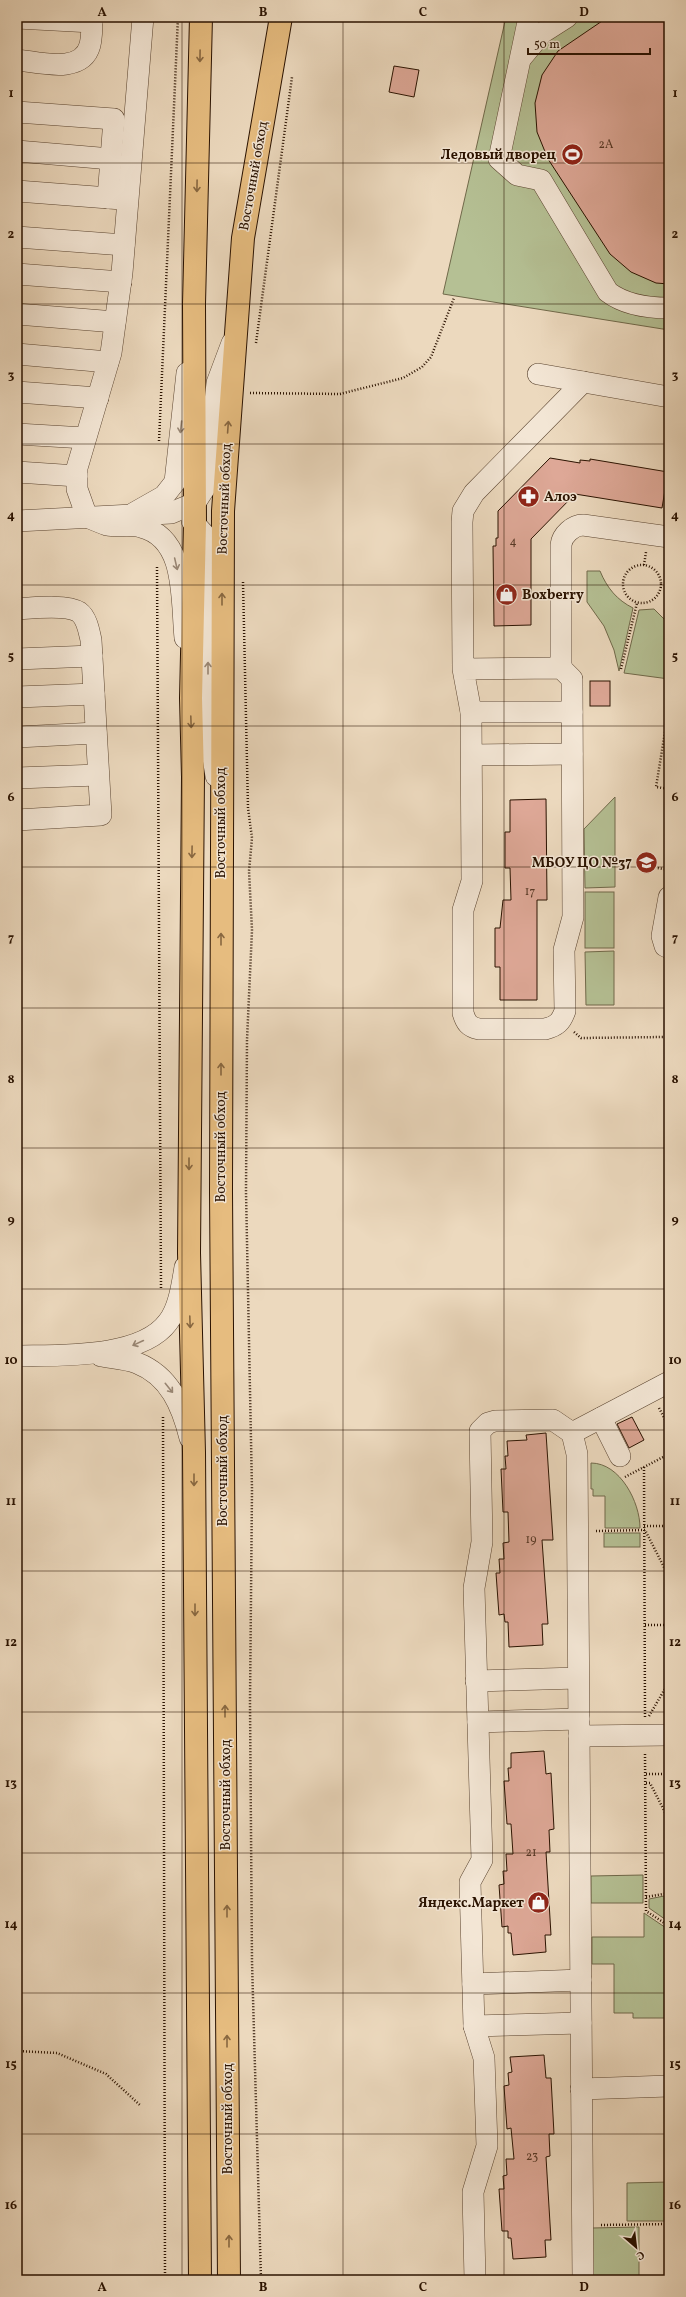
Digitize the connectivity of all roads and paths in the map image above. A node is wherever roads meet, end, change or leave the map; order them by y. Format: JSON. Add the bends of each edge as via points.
{"nodes":[{"id":1,"x":143,"y":17,"type":"edge"},
{"id":2,"x":178,"y":17,"type":"edge"},
{"id":3,"x":201,"y":17,"type":"edge"},
{"id":4,"x":280,"y":17,"type":"edge"},
{"id":5,"x":529,"y":17,"type":"edge"},
{"id":6,"x":567,"y":17,"type":"edge"},
{"id":7,"x":17,"y":18,"type":"edge"},
{"id":8,"x":92,"y":20,"type":"edge"},
{"id":9,"x":520,"y":58,"type":"junction"},
{"id":10,"x":17,"y":60,"type":"edge"},
{"id":11,"x":293,"y":70,"type":"dead end"},
{"id":12,"x":17,"y":112,"type":"edge"},
{"id":13,"x":17,"y":151,"type":"edge"},
{"id":14,"x":111,"y":159,"type":"junction"},
{"id":15,"x":17,"y":191,"type":"edge"},
{"id":16,"x":118,"y":199,"type":"junction"},
{"id":17,"x":17,"y":236,"type":"edge"},
{"id":18,"x":124,"y":245,"type":"junction"},
{"id":19,"x":17,"y":274,"type":"edge"},
{"id":20,"x":121,"y":282,"type":"junction"},
{"id":21,"x":454,"y":298,"type":"dead end"},
{"id":22,"x":194,"y":304,"type":"junction"},
{"id":23,"x":669,"y":308,"type":"edge"},
{"id":24,"x":17,"y":314,"type":"edge"},
{"id":25,"x":115,"y":322,"type":"junction"},
{"id":26,"x":235,"y":335,"type":"junction"},
{"id":27,"x":256,"y":347,"type":"dead end"},
{"id":28,"x":17,"y":354,"type":"edge"},
{"id":29,"x":108,"y":362,"type":"junction"},
{"id":30,"x":538,"y":374,"type":"dead end"},
{"id":31,"x":583,"y":382,"type":"junction"},
{"id":32,"x":250,"y":385,"type":"dead end"},
{"id":33,"x":17,"y":392,"type":"edge"},
{"id":34,"x":249,"y":393,"type":"junction"},
{"id":35,"x":98,"y":398,"type":"junction"},
{"id":36,"x":669,"y":398,"type":"edge"},
{"id":37,"x":248,"y":401,"type":"dead end"},
{"id":38,"x":17,"y":434,"type":"edge"},
{"id":39,"x":85,"y":438,"type":"junction"},
{"id":40,"x":159,"y":447,"type":"dead end"},
{"id":41,"x":17,"y":472,"type":"edge"},
{"id":42,"x":77,"y":476,"type":"junction"},
{"id":43,"x":195,"y":513,"type":"junction"},
{"id":44,"x":130,"y":515,"type":"junction"},
{"id":45,"x":87,"y":517,"type":"junction"},
{"id":46,"x":17,"y":521,"type":"edge"},
{"id":47,"x":669,"y":537,"type":"edge"},
{"id":48,"x":156,"y":564,"type":"dead end"},
{"id":49,"x":243,"y":579,"type":"dead end"},
{"id":50,"x":637,"y":603,"type":"junction"},
{"id":51,"x":17,"y":609,"type":"edge"},
{"id":52,"x":92,"y":656,"type":"junction"},
{"id":53,"x":17,"y":659,"type":"edge"},
{"id":54,"x":561,"y":668,"type":"junction"},
{"id":55,"x":463,"y":669,"type":"junction"},
{"id":56,"x":621,"y":669,"type":"dead end"},
{"id":57,"x":94,"y":694,"type":"junction"},
{"id":58,"x":17,"y":697,"type":"edge"},
{"id":59,"x":190,"y":698,"type":"junction"},
{"id":60,"x":472,"y":712,"type":"junction"},
{"id":61,"x":572,"y":712,"type":"junction"},
{"id":62,"x":666,"y":726,"type":"dead end"},
{"id":63,"x":96,"y":733,"type":"junction"},
{"id":64,"x":17,"y":737,"type":"edge"},
{"id":65,"x":572,"y":754,"type":"junction"},
{"id":66,"x":472,"y":755,"type":"junction"},
{"id":67,"x":98,"y":775,"type":"junction"},
{"id":68,"x":17,"y":778,"type":"edge"},
{"id":69,"x":669,"y":789,"type":"edge"},
{"id":70,"x":221,"y":804,"type":"junction"},
{"id":71,"x":17,"y":820,"type":"edge"},
{"id":72,"x":646,"y":866,"type":"dead end"},
{"id":73,"x":669,"y":870,"type":"edge"},
{"id":74,"x":669,"y":897,"type":"edge"},
{"id":75,"x":669,"y":948,"type":"edge"},
{"id":76,"x":562,"y":1020,"type":"junction"},
{"id":77,"x":669,"y":1034,"type":"edge"},
{"id":78,"x":189,"y":1253,"type":"junction"},
{"id":79,"x":161,"y":1291,"type":"dead end"},
{"id":80,"x":84,"y":1354,"type":"junction"},
{"id":81,"x":17,"y":1356,"type":"edge"},
{"id":82,"x":669,"y":1382,"type":"edge"},
{"id":83,"x":162,"y":1412,"type":"dead end"},
{"id":84,"x":600,"y":1418,"type":"junction"},
{"id":85,"x":572,"y":1433,"type":"junction"},
{"id":86,"x":194,"y":1452,"type":"junction"},
{"id":87,"x":669,"y":1454,"type":"edge"},
{"id":88,"x":620,"y":1456,"type":"dead end"},
{"id":89,"x":644,"y":1467,"type":"junction"},
{"id":90,"x":624,"y":1477,"type":"dead end"},
{"id":91,"x":644,"y":1526,"type":"junction"},
{"id":92,"x":669,"y":1526,"type":"edge"},
{"id":93,"x":644,"y":1530,"type":"junction"},
{"id":94,"x":577,"y":1531,"type":"junction"},
{"id":95,"x":669,"y":1577,"type":"edge"},
{"id":96,"x":645,"y":1625,"type":"junction"},
{"id":97,"x":669,"y":1625,"type":"edge"},
{"id":98,"x":578,"y":1678,"type":"junction"},
{"id":99,"x":476,"y":1680,"type":"junction"},
{"id":100,"x":669,"y":1682,"type":"edge"},
{"id":101,"x":478,"y":1722,"type":"junction"},
{"id":102,"x":579,"y":1727,"type":"junction"},
{"id":103,"x":645,"y":1735,"type":"junction"},
{"id":104,"x":669,"y":1735,"type":"edge"},
{"id":105,"x":646,"y":1774,"type":"junction"},
{"id":106,"x":669,"y":1774,"type":"edge"},
{"id":107,"x":646,"y":1783,"type":"junction"},
{"id":108,"x":669,"y":1820,"type":"edge"},
{"id":109,"x":669,"y":1893,"type":"edge"},
{"id":110,"x":646,"y":1898,"type":"junction"},
{"id":111,"x":669,"y":1926,"type":"edge"},
{"id":112,"x":581,"y":1980,"type":"junction"},
{"id":113,"x":472,"y":1984,"type":"junction"},
{"id":114,"x":581,"y":2023,"type":"junction"},
{"id":115,"x":474,"y":2026,"type":"junction"},
{"id":116,"x":17,"y":2051,"type":"edge"},
{"id":117,"x":669,"y":2086,"type":"edge"},
{"id":118,"x":581,"y":2089,"type":"junction"},
{"id":119,"x":141,"y":2106,"type":"dead end"},
{"id":120,"x":669,"y":2224,"type":"edge"},
{"id":121,"x":582,"y":2225,"type":"junction"},
{"id":122,"x":165,"y":2280,"type":"edge"},
{"id":123,"x":200,"y":2280,"type":"edge"},
{"id":124,"x":229,"y":2280,"type":"edge"},
{"id":125,"x":261,"y":2280,"type":"edge"},
{"id":126,"x":475,"y":2280,"type":"edge"},
{"id":127,"x":583,"y":2280,"type":"edge"}],
"edges":[{"from":1,"to":16,"type":"street","via":[[135,128]]},
{"from":2,"to":40,"type":"path"},
{"from":3,"to":22,"type":"main road","name":"Восточный обход","one_way":true},
{"from":4,"to":26,"type":"main road","name":"Восточный обход","via":[[243,238]]},
{"from":5,"to":9,"type":"street"},
{"from":6,"to":9,"type":"street","via":[[542,33]]},
{"from":7,"to":8,"type":"street"},
{"from":8,"to":10,"type":"street","via":[[90,46],[83,58],[75,64]]},
{"from":9,"to":23,"type":"street","via":[[499,159],[517,175],[541,180],[608,292],[618,300],[631,304]]},
{"from":11,"to":27,"type":"path"},
{"from":12,"to":14,"type":"street","via":[[114,119]]},
{"from":13,"to":14,"type":"street"},
{"from":14,"to":16,"type":"street"},
{"from":15,"to":16,"type":"street"},
{"from":16,"to":18,"type":"street"},
{"from":17,"to":18,"type":"street"},
{"from":18,"to":20,"type":"street"},
{"from":19,"to":20,"type":"street"},
{"from":20,"to":25,"type":"street"},
{"from":21,"to":34,"type":"path","via":[[431,357],[422,367],[403,378],[340,394]]},
{"from":22,"to":43,"type":"main road","name":"Восточный обход"},
{"from":22,"to":44,"type":"street","one_way":true,"via":[[175,482],[164,496]]},
{"from":24,"to":25,"type":"street"},
{"from":25,"to":29,"type":"street"},
{"from":26,"to":43,"type":"street","via":[[217,383],[206,486]]},
{"from":70,"to":26,"type":"main road","name":"Восточный обход","one_way":true,"via":[[223,511]]},
{"from":28,"to":29,"type":"street"},
{"from":29,"to":35,"type":"street"},
{"from":30,"to":31,"type":"street"},
{"from":31,"to":36,"type":"street"},
{"from":31,"to":55,"type":"street","via":[[474,493],[463,511]]},
{"from":32,"to":34,"type":"path"},
{"from":33,"to":35,"type":"street"},
{"from":34,"to":37,"type":"path"},
{"from":35,"to":39,"type":"street"},
{"from":38,"to":39,"type":"street"},
{"from":39,"to":42,"type":"street"},
{"from":41,"to":42,"type":"street"},
{"from":42,"to":45,"type":"street","via":[[77,489]]},
{"from":43,"to":44,"type":"street"},
{"from":43,"to":59,"type":"main road","name":"Восточный обход"},
{"from":70,"to":43,"type":"street","one_way":true,"via":[[208,727],[206,548],[204,534]]},
{"from":44,"to":45,"type":"street"},
{"from":45,"to":46,"type":"street"},
{"from":45,"to":59,"type":"street","one_way":true,"via":[[108,525],[140,526],[156,532],[170,547],[179,578]]},
{"from":47,"to":54,"type":"street","via":[[583,525],[575,526],[565,535],[561,545]]},
{"from":48,"to":79,"type":"path"},
{"from":49,"to":125,"type":"path","via":[[248,808],[252,838],[246,1192],[252,1490],[252,1962]]},
{"from":50,"to":50,"type":"path","via":[[647,603],[654,599],[661,586],[657,572],[644,565],[630,569],[622,582],[627,596]]},
{"from":50,"to":56,"type":"path"},
{"from":51,"to":52,"type":"street","via":[[47,608],[79,612],[87,623]]},
{"from":52,"to":53,"type":"street"},
{"from":52,"to":57,"type":"street"},
{"from":54,"to":55,"type":"street"},
{"from":54,"to":61,"type":"street","via":[[572,679]]},
{"from":55,"to":60,"type":"street"},
{"from":57,"to":58,"type":"street"},
{"from":57,"to":63,"type":"street"},
{"from":59,"to":78,"type":"main road","name":"Восточный обход","one_way":true,"via":[[193,776]]},
{"from":60,"to":61,"type":"street"},
{"from":60,"to":66,"type":"street"},
{"from":61,"to":65,"type":"street"},
{"from":62,"to":69,"type":"path","via":[[656,786]]},
{"from":63,"to":64,"type":"street"},
{"from":63,"to":67,"type":"street"},
{"from":65,"to":66,"type":"street"},
{"from":65,"to":76,"type":"street","via":[[574,917],[564,950],[565,1011]]},
{"from":66,"to":76,"type":"street","via":[[472,881],[463,910],[463,1013],[471,1027],[479,1029],[545,1029],[555,1026]]},
{"from":67,"to":68,"type":"street"},
{"from":67,"to":71,"type":"street","via":[[101,815]]},
{"from":124,"to":70,"type":"main road","name":"Восточный обход","one_way":true,"via":[[221,1192]]},
{"from":72,"to":73,"type":"path"},
{"from":74,"to":75,"type":"street","via":[[662,936],[665,946]]},
{"from":76,"to":77,"type":"path","via":[[581,1038],[664,1037]]},
{"from":78,"to":80,"type":"street","one_way":true,"via":[[178,1298],[168,1322],[152,1336],[132,1346]]},
{"from":78,"to":86,"type":"main road","name":"Восточный обход","one_way":true},
{"from":80,"to":81,"type":"street"},
{"from":80,"to":86,"type":"street","one_way":true,"via":[[136,1363],[158,1374],[172,1391],[184,1415]]},
{"from":82,"to":84,"type":"street"},
{"from":83,"to":122,"type":"path"},
{"from":84,"to":85,"type":"street"},
{"from":84,"to":88,"type":"street"},
{"from":85,"to":94,"type":"street","via":[[577,1454]]},
{"from":85,"to":99,"type":"street","via":[[553,1420],[495,1421],[488,1423],[480,1431],[482,1542],[474,1588]]},
{"from":86,"to":123,"type":"main road","name":"Восточный обход","one_way":true},
{"from":87,"to":89,"type":"path"},
{"from":89,"to":90,"type":"path"},
{"from":89,"to":91,"type":"path"},
{"from":91,"to":92,"type":"path"},
{"from":91,"to":93,"type":"path"},
{"from":93,"to":94,"type":"path"},
{"from":93,"to":95,"type":"path"},
{"from":93,"to":96,"type":"path"},
{"from":94,"to":98,"type":"street"},
{"from":96,"to":97,"type":"path"},
{"from":96,"to":100,"type":"path","via":[[645,1724]]},
{"from":98,"to":99,"type":"street"},
{"from":98,"to":102,"type":"street"},
{"from":99,"to":101,"type":"street"},
{"from":101,"to":102,"type":"street"},
{"from":101,"to":113,"type":"street","via":[[482,1860],[470,1882]]},
{"from":102,"to":103,"type":"street"},
{"from":102,"to":112,"type":"street"},
{"from":103,"to":104,"type":"street"},
{"from":103,"to":105,"type":"path"},
{"from":105,"to":106,"type":"path"},
{"from":105,"to":107,"type":"path"},
{"from":107,"to":108,"type":"path","via":[[650,1783]]},
{"from":107,"to":110,"type":"path"},
{"from":109,"to":110,"type":"path"},
{"from":110,"to":111,"type":"path","via":[[646,1911]]},
{"from":112,"to":113,"type":"street"},
{"from":112,"to":114,"type":"street"},
{"from":113,"to":115,"type":"street"},
{"from":114,"to":115,"type":"street"},
{"from":114,"to":118,"type":"street"},
{"from":115,"to":126,"type":"street","via":[[484,2058],[487,2146],[473,2192]]},
{"from":116,"to":119,"type":"path","via":[[57,2053],[106,2074]]},
{"from":117,"to":118,"type":"street"},
{"from":118,"to":121,"type":"street"},
{"from":120,"to":121,"type":"path"},
{"from":121,"to":127,"type":"street"}]}
